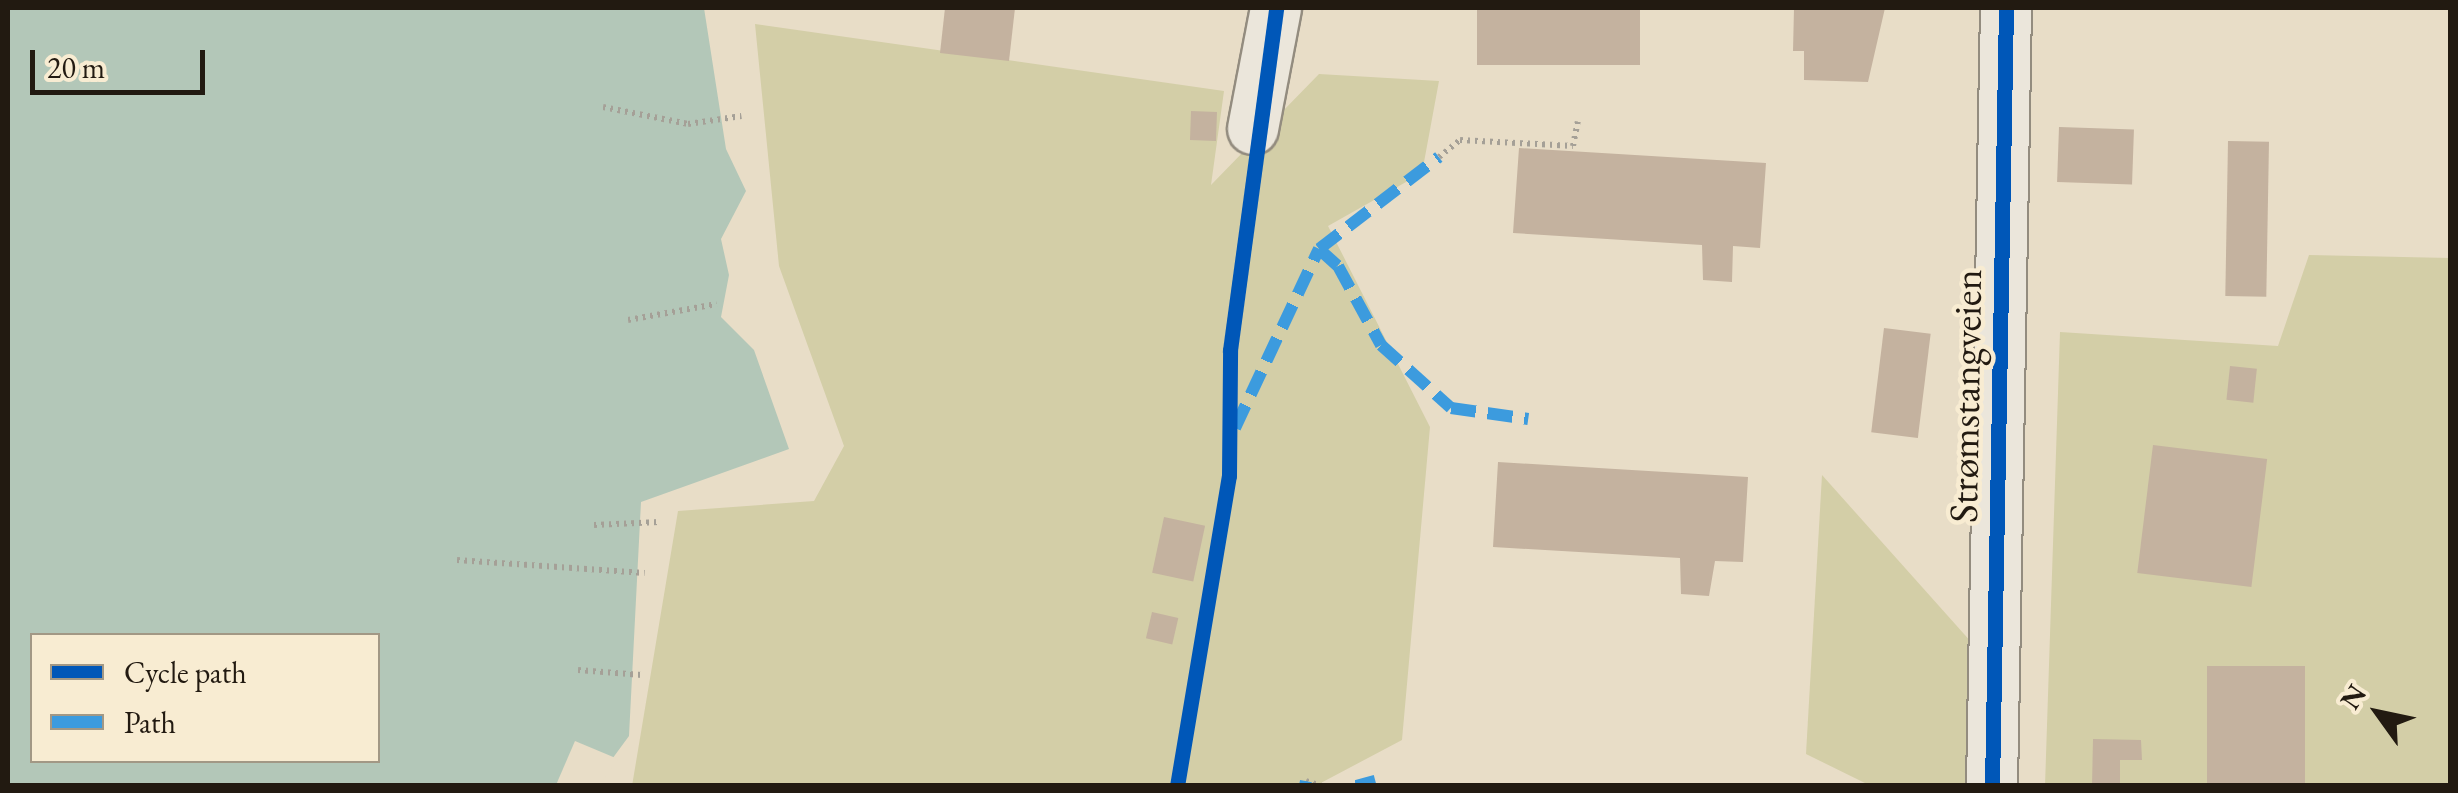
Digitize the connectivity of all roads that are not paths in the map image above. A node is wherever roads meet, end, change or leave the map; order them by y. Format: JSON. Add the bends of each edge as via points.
{"nodes":[{"id":1,"x":1276,"y":8,"type":"edge"},
{"id":2,"x":2006,"y":8,"type":"edge"},
{"id":3,"x":1253,"y":129,"type":"dead end"},
{"id":4,"x":1992,"y":786,"type":"edge"}],
"edges":[{"from":1,"to":3,"type":"street"},
{"from":2,"to":4,"type":"street","name":"Strømstangveien"}]}
